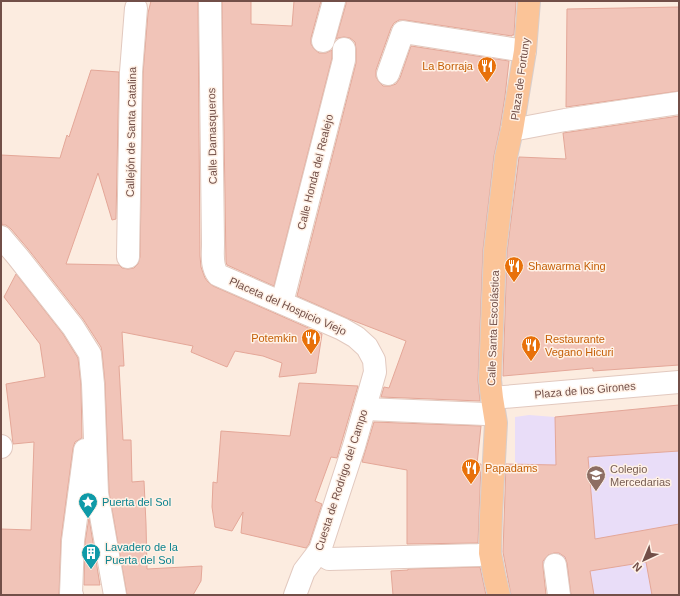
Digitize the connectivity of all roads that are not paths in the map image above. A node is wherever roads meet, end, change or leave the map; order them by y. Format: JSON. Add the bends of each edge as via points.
{"nodes":[{"id":1,"x":210,"y":1,"type":"edge"},
{"id":2,"x":334,"y":1,"type":"edge"},
{"id":3,"x":529,"y":1,"type":"edge"},
{"id":4,"x":136,"y":8,"type":"dead end"},
{"id":5,"x":323,"y":41,"type":"dead end"},
{"id":6,"x":344,"y":50,"type":"dead end"},
{"id":7,"x":526,"y":51,"type":"junction"},
{"id":8,"x":388,"y":74,"type":"dead end"},
{"id":9,"x":679,"y":103,"type":"edge"},
{"id":10,"x":512,"y":130,"type":"junction"},
{"id":11,"x":506,"y":157,"type":"joint"},
{"id":12,"x":1,"y":237,"type":"edge"},
{"id":13,"x":128,"y":257,"type":"dead end"},
{"id":14,"x":215,"y":271,"type":"joint"},
{"id":15,"x":284,"y":295,"type":"dead end"},
{"id":16,"x":679,"y":382,"type":"edge"},
{"id":17,"x":372,"y":384,"type":"joint"},
{"id":18,"x":488,"y":406,"type":"junction"},
{"id":19,"x":365,"y":408,"type":"junction"},
{"id":20,"x":95,"y":441,"type":"junction"},
{"id":21,"x":319,"y":553,"type":"junction"},
{"id":22,"x":490,"y":553,"type":"junction"},
{"id":23,"x":555,"y":565,"type":"dead end"},
{"id":24,"x":72,"y":595,"type":"edge"},
{"id":25,"x":114,"y":595,"type":"edge"},
{"id":26,"x":295,"y":595,"type":"edge"},
{"id":27,"x":499,"y":595,"type":"edge"},
{"id":28,"x":559,"y":595,"type":"edge"}],
"edges":[{"from":1,"to":14,"type":"street","name":"Calle Damasqueros"},
{"from":2,"to":5,"type":"street"},
{"from":3,"to":7,"type":"main road","name":"Plaza de Fortuny"},
{"from":4,"to":13,"type":"street","name":"Callejón de Santa Catalina","via":[[131,72]]},
{"from":6,"to":15,"type":"street","name":"Calle Honda del Realejo","via":[[344,60]]},
{"from":7,"to":8,"type":"street","via":[[403,32]]},
{"from":7,"to":10,"type":"main road","name":"Plaza de Fortuny"},
{"from":9,"to":10,"type":"street"},
{"from":10,"to":11,"type":"main road","name":"Plaza de Fortuny"},
{"from":11,"to":18,"type":"main road","name":"Calle Santa Escolástica","via":[[495,251]]},
{"from":12,"to":20,"type":"street","via":[[73,327],[90,354]]},
{"from":14,"to":17,"type":"street","name":"Placeta del Hospicio Viejo","via":[[218,275],[356,337],[367,347],[374,360]]},
{"from":16,"to":18,"type":"street","name":"Plaza de los Girones"},
{"from":17,"to":19,"type":"street","name":"Cuesta de Rodrigo del Campo"},
{"from":18,"to":19,"type":"street","name":"Plaza de los Girones"},
{"from":18,"to":22,"type":"main road","name":"Calle Santa Escolástica","via":[[496,424]]},
{"from":19,"to":21,"type":"street","name":"Cuesta de Rodrigo del Campo"},
{"from":20,"to":24,"type":"street","via":[[85,450],[73,540]]},
{"from":20,"to":25,"type":"street","via":[[97,493]]},
{"from":21,"to":22,"type":"street","via":[[329,559]]},
{"from":21,"to":26,"type":"street","name":"Cuesta de Rodrigo del Campo","via":[[304,571]]},
{"from":22,"to":27,"type":"main road","name":"Calle Santa Escolástica"},
{"from":23,"to":28,"type":"street"}]}
